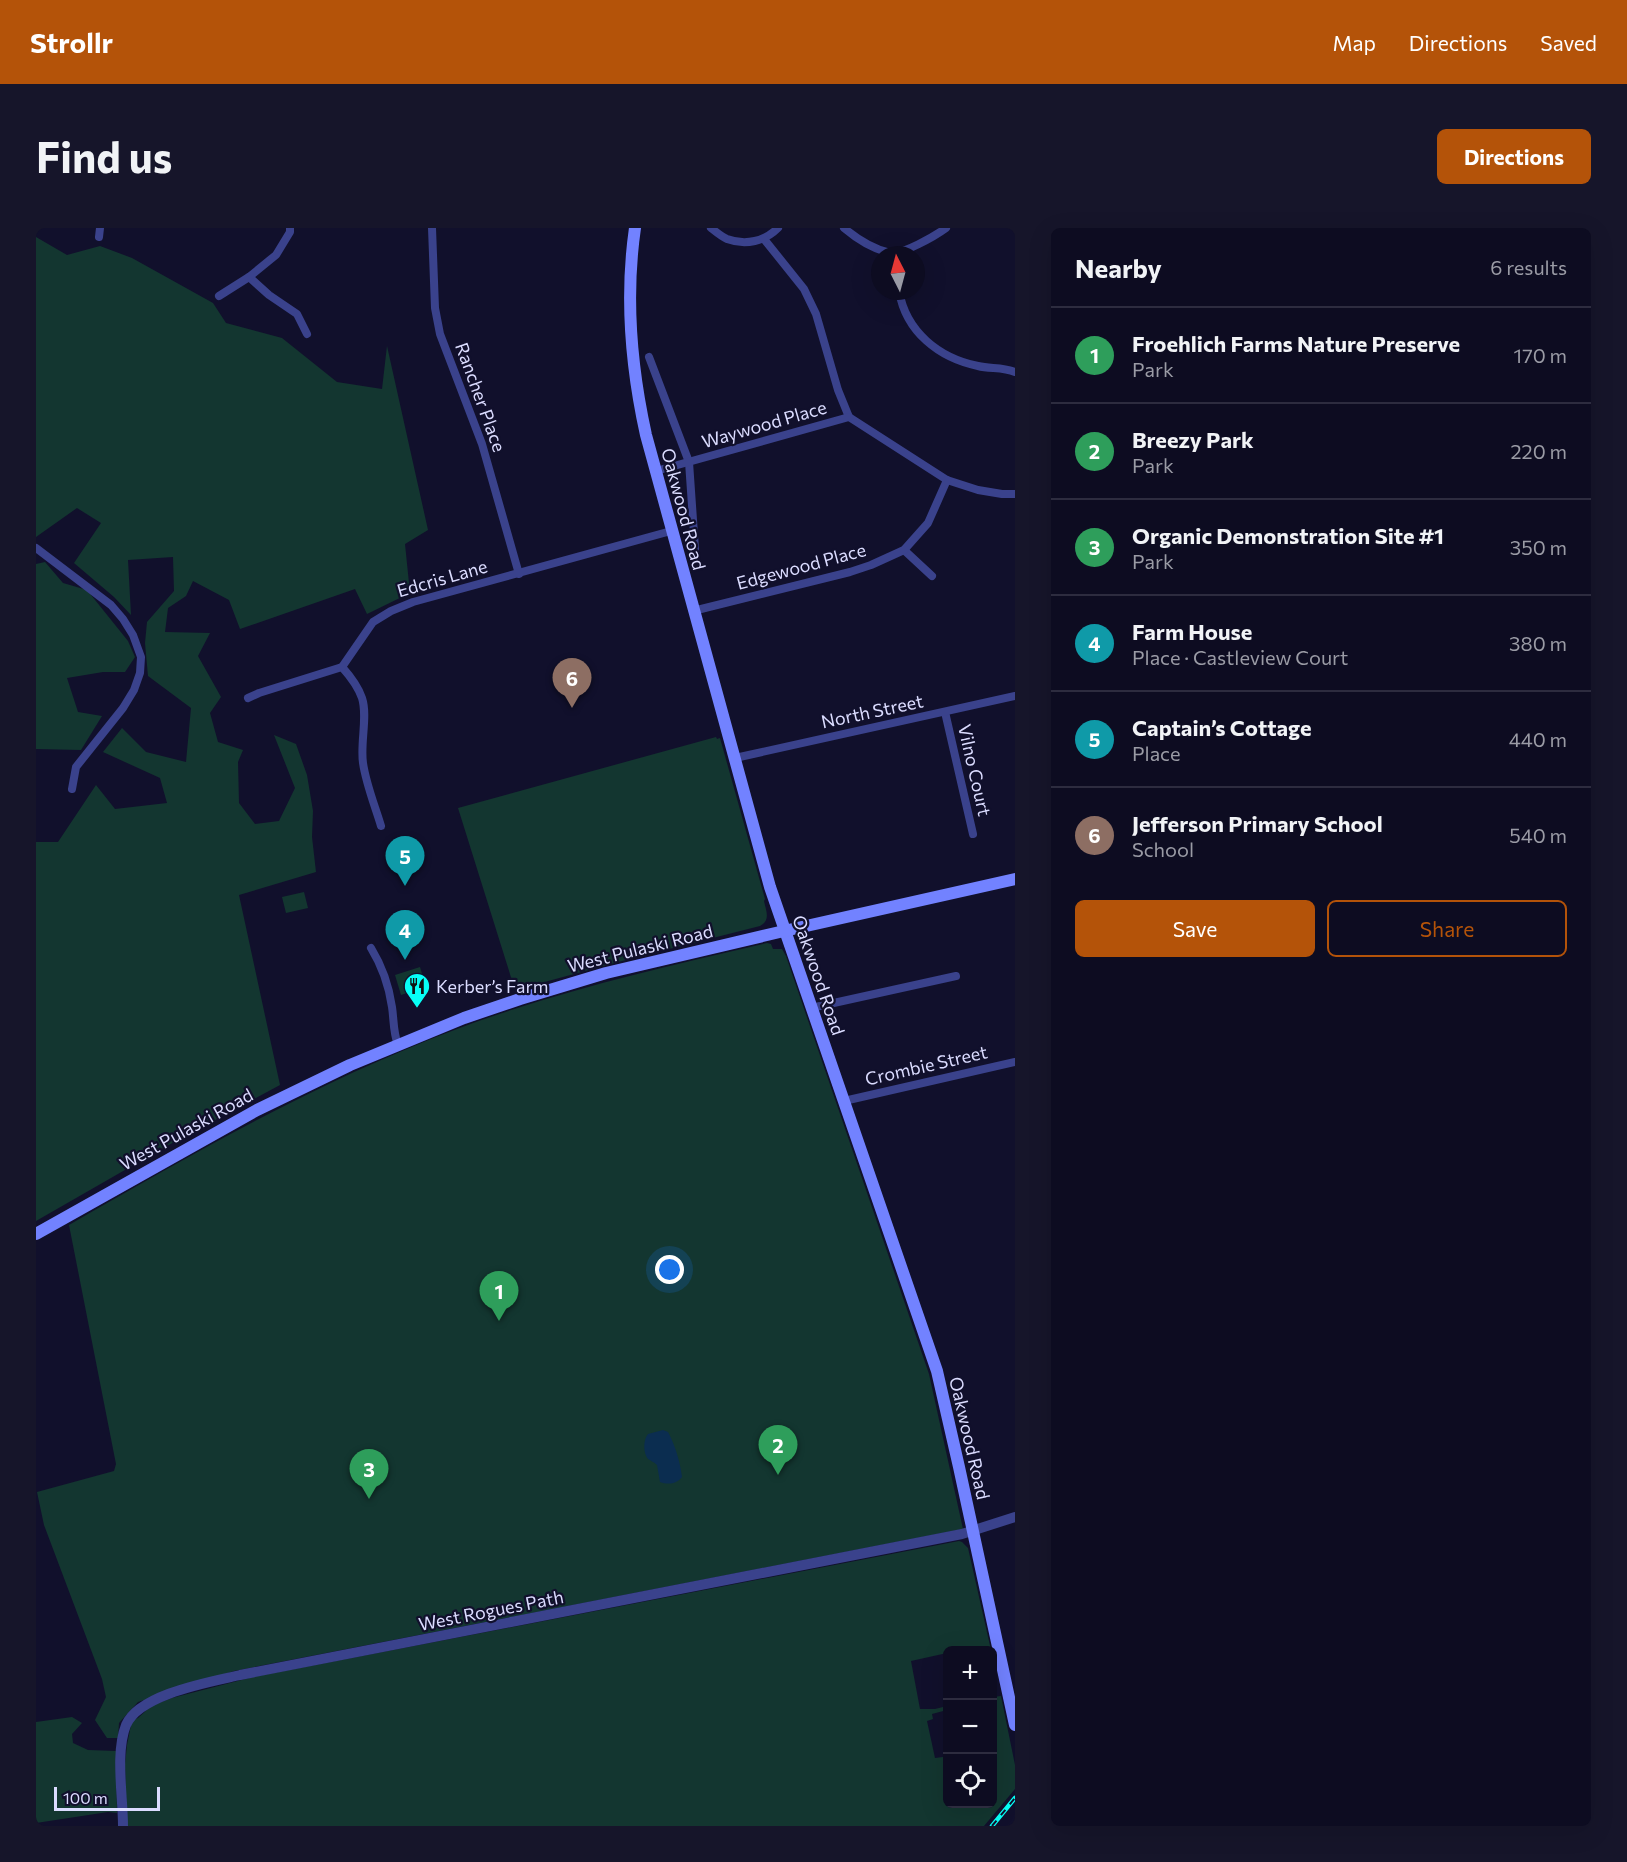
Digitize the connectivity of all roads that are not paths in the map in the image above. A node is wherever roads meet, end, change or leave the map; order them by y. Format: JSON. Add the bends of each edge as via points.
{"nodes":[{"id":1,"x":290,"y":228,"type":"edge"},
{"id":2,"x":432,"y":228,"type":"edge"},
{"id":3,"x":635,"y":228,"type":"edge"},
{"id":4,"x":711,"y":228,"type":"edge"},
{"id":5,"x":778,"y":228,"type":"edge"},
{"id":6,"x":844,"y":228,"type":"edge"},
{"id":7,"x":946,"y":228,"type":"edge"},
{"id":8,"x":764,"y":239,"type":"junction"},
{"id":9,"x":872,"y":246,"type":"edge"},
{"id":10,"x":914,"y":246,"type":"edge"},
{"id":11,"x":249,"y":277,"type":"junction"},
{"id":12,"x":219,"y":296,"type":"dead end"},
{"id":13,"x":900,"y":300,"type":"edge"},
{"id":14,"x":307,"y":334,"type":"dead end"},
{"id":15,"x":649,"y":357,"type":"dead end"},
{"id":16,"x":1015,"y":372,"type":"edge"},
{"id":17,"x":849,"y":417,"type":"junction"},
{"id":18,"x":689,"y":462,"type":"junction"},
{"id":19,"x":656,"y":471,"type":"junction"},
{"id":20,"x":946,"y":480,"type":"junction"},
{"id":21,"x":1015,"y":494,"type":"edge"},
{"id":22,"x":671,"y":531,"type":"junction"},
{"id":23,"x":36,"y":548,"type":"edge"},
{"id":24,"x":695,"y":549,"type":"dead end"},
{"id":25,"x":904,"y":550,"type":"junction"},
{"id":26,"x":519,"y":574,"type":"junction"},
{"id":27,"x":932,"y":576,"type":"dead end"},
{"id":28,"x":693,"y":611,"type":"junction"},
{"id":29,"x":342,"y":667,"type":"junction"},
{"id":30,"x":1015,"y":696,"type":"edge"},
{"id":31,"x":248,"y":698,"type":"dead end"},
{"id":32,"x":945,"y":712,"type":"junction"},
{"id":33,"x":735,"y":758,"type":"junction"},
{"id":34,"x":72,"y":789,"type":"dead end"},
{"id":35,"x":381,"y":826,"type":"dead end"},
{"id":36,"x":973,"y":834,"type":"dead end"},
{"id":37,"x":1015,"y":879,"type":"edge"},
{"id":38,"x":784,"y":931,"type":"junction"},
{"id":39,"x":371,"y":948,"type":"dead end"},
{"id":40,"x":956,"y":976,"type":"dead end"},
{"id":41,"x":811,"y":1008,"type":"junction"},
{"id":42,"x":398,"y":1045,"type":"junction"},
{"id":43,"x":1015,"y":1062,"type":"edge"},
{"id":44,"x":844,"y":1101,"type":"junction"},
{"id":45,"x":36,"y":1234,"type":"edge"},
{"id":46,"x":1015,"y":1517,"type":"edge"},
{"id":47,"x":972,"y":1532,"type":"junction"},
{"id":48,"x":1015,"y":1725,"type":"edge"},
{"id":49,"x":123,"y":1826,"type":"edge"}],
"edges":[{"from":1,"to":11,"type":"street","via":[[276,255]]},
{"from":2,"to":26,"type":"street","name":"Rancher Place","via":[[435,308],[440,334],[482,444]]},
{"from":3,"to":19,"type":"main road","name":"Oakwood Road","via":[[630,300],[632,358]]},
{"from":4,"to":8,"type":"street","via":[[726,239],[743,243]]},
{"from":5,"to":8,"type":"street"},
{"from":6,"to":9,"type":"street"},
{"from":7,"to":10,"type":"street"},
{"from":8,"to":17,"type":"street","via":[[804,289],[816,314]]},
{"from":11,"to":12,"type":"street"},
{"from":11,"to":14,"type":"street","via":[[297,314]]},
{"from":13,"to":16,"type":"street","via":[[913,328],[933,348],[980,367]]},
{"from":15,"to":18,"type":"street","name":"Oakwood Road"},
{"from":17,"to":18,"type":"street","name":"Waywood Place"},
{"from":17,"to":20,"type":"street"},
{"from":18,"to":19,"type":"street","name":"Waywood Place"},
{"from":18,"to":24,"type":"street","name":"Oakwood Road"},
{"from":19,"to":22,"type":"main road","name":"Oakwood Road"},
{"from":20,"to":21,"type":"street","via":[[978,490]]},
{"from":20,"to":25,"type":"street","name":"Edgewood Place","via":[[928,523]]},
{"from":22,"to":26,"type":"street","name":"Edcris Lane"},
{"from":22,"to":28,"type":"main road","name":"Oakwood Road"},
{"from":23,"to":34,"type":"street","via":[[111,605],[133,635],[141,657],[134,690],[76,767]]},
{"from":25,"to":27,"type":"street"},
{"from":25,"to":28,"type":"street","name":"Edgewood Place","via":[[850,572]]},
{"from":26,"to":29,"type":"street","name":"Edcris Lane","via":[[391,611],[373,622]]},
{"from":28,"to":33,"type":"main road","name":"Oakwood Road"},
{"from":29,"to":31,"type":"street"},
{"from":29,"to":35,"type":"street","via":[[363,699],[363,763]]},
{"from":30,"to":32,"type":"street","name":"North Street"},
{"from":32,"to":33,"type":"street","name":"North Street"},
{"from":32,"to":36,"type":"street","name":"Vilno Court"},
{"from":33,"to":38,"type":"main road","name":"Oakwood Road"},
{"from":37,"to":38,"type":"main road","name":"West Pulaski Road"},
{"from":38,"to":41,"type":"main road","name":"Oakwood Road"},
{"from":38,"to":42,"type":"main road","name":"West Pulaski Road","via":[[595,977],[491,1009]]},
{"from":39,"to":42,"type":"street","via":[[384,973]]},
{"from":40,"to":41,"type":"street"},
{"from":41,"to":44,"type":"main road","name":"Oakwood Road"},
{"from":42,"to":45,"type":"main road","name":"West Pulaski Road","via":[[257,1110]]},
{"from":43,"to":44,"type":"street","name":"Crombie Street"},
{"from":44,"to":47,"type":"main road","name":"Oakwood Road","via":[[937,1371]]},
{"from":46,"to":47,"type":"street","name":"West Rogues Path"},
{"from":47,"to":48,"type":"main road","name":"Oakwood Road"},
{"from":47,"to":49,"type":"street","name":"West Rogues Path","via":[[240,1675],[164,1696],[142,1706],[126,1726],[121,1759]]}]}
